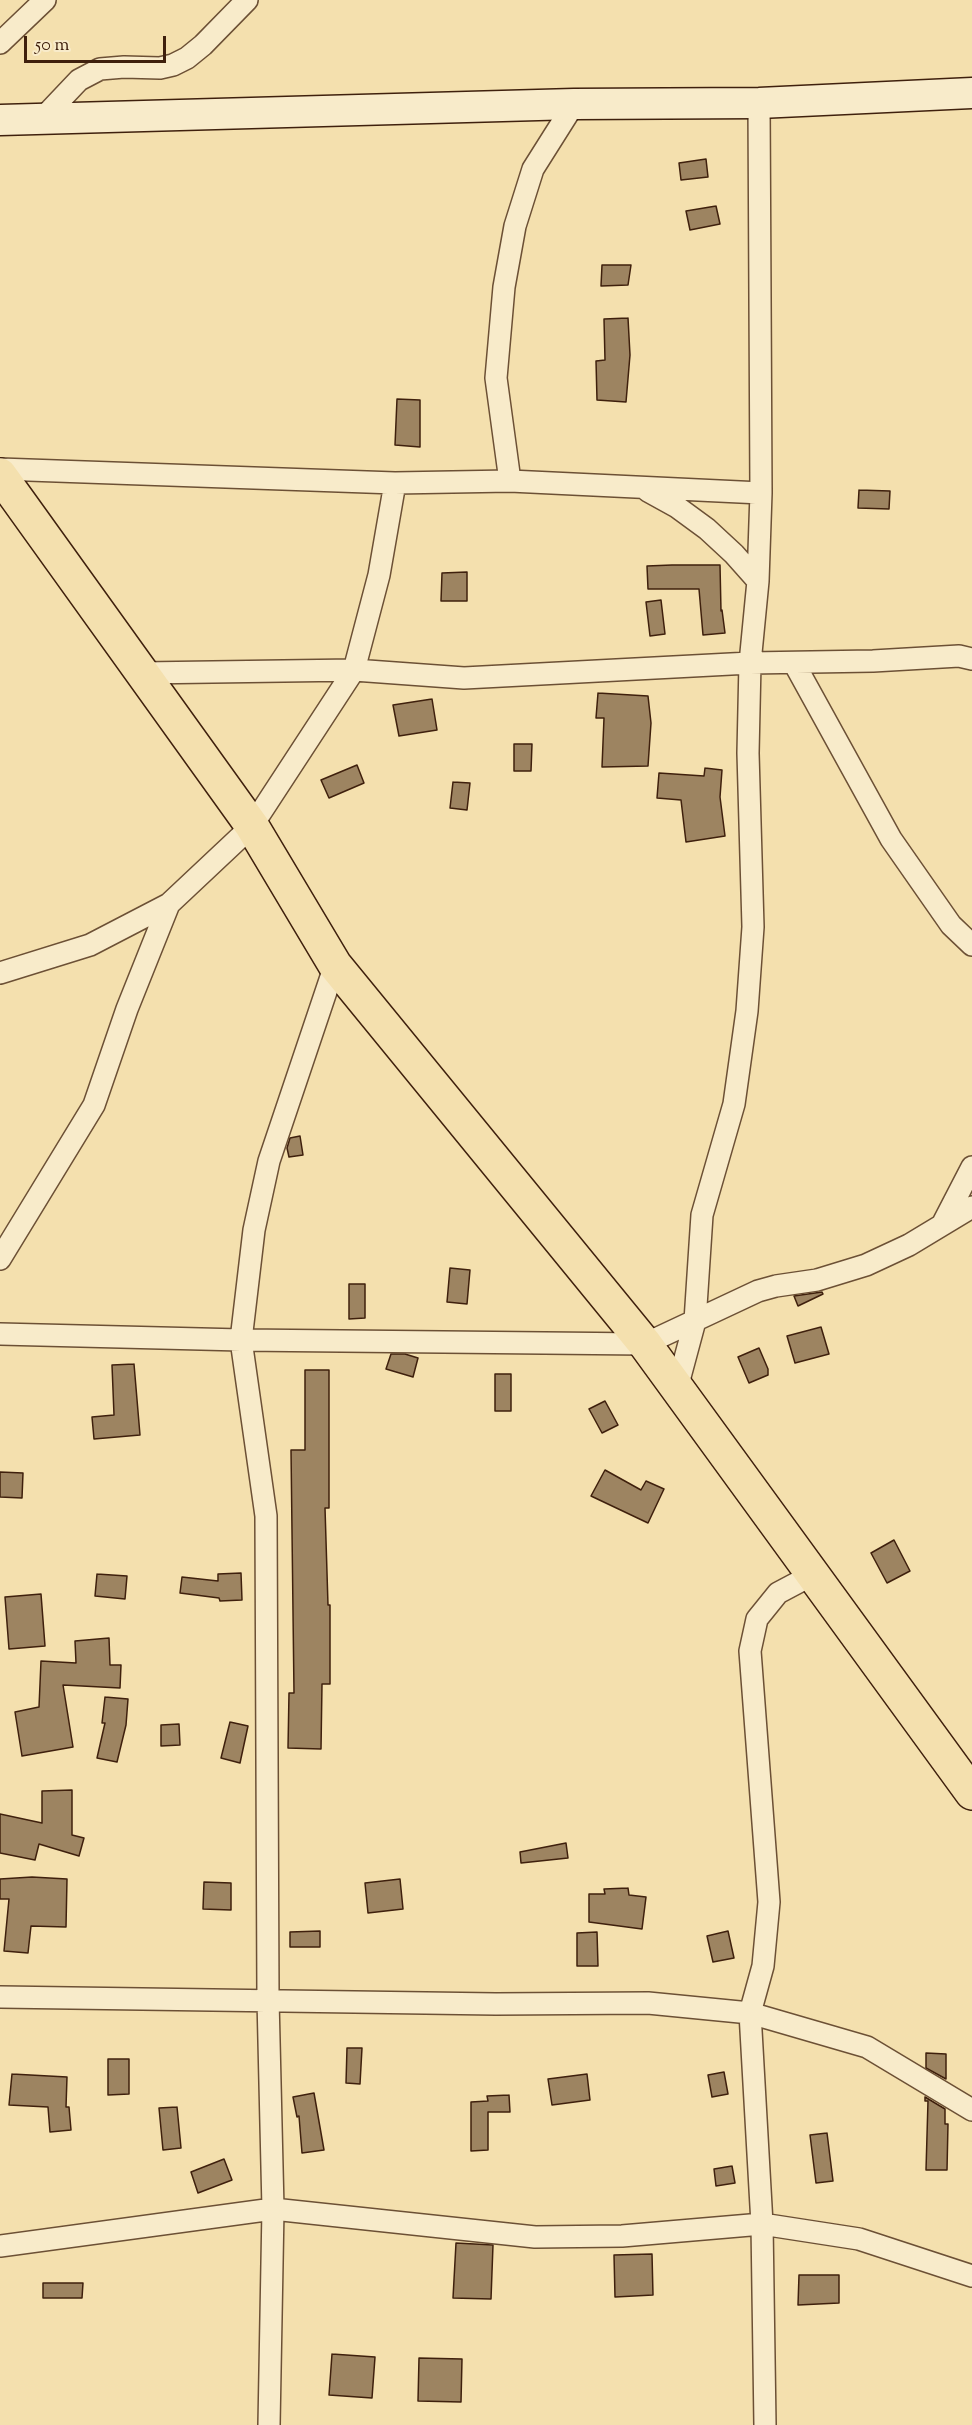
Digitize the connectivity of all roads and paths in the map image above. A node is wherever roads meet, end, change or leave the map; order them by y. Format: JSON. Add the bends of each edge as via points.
{"nodes":[{"id":1,"x":45,"y":0,"type":"edge"},
{"id":2,"x":247,"y":0,"type":"edge"},
{"id":3,"x":0,"y":43,"type":"edge"},
{"id":4,"x":972,"y":93,"type":"edge"},
{"id":5,"x":759,"y":103,"type":"junction"},
{"id":6,"x":574,"y":104,"type":"junction"},
{"id":7,"x":43,"y":118,"type":"junction"},
{"id":8,"x":0,"y":120,"type":"edge"},
{"id":9,"x":0,"y":469,"type":"edge"},
{"id":10,"x":0,"y":475,"type":"edge"},
{"id":11,"x":510,"y":481,"type":"junction"},
{"id":12,"x":395,"y":483,"type":"junction"},
{"id":13,"x":645,"y":489,"type":"junction"},
{"id":14,"x":761,"y":493,"type":"junction"},
{"id":15,"x":758,"y":581,"type":"junction"},
{"id":16,"x":972,"y":659,"type":"edge"},
{"id":17,"x":750,"y":663,"type":"junction"},
{"id":18,"x":794,"y":663,"type":"junction"},
{"id":19,"x":354,"y":670,"type":"junction"},
{"id":20,"x":142,"y":673,"type":"junction"},
{"id":21,"x":252,"y":826,"type":"junction"},
{"id":22,"x":169,"y":903,"type":"junction"},
{"id":23,"x":972,"y":945,"type":"edge"},
{"id":24,"x":335,"y":965,"type":"junction"},
{"id":25,"x":0,"y":973,"type":"edge"},
{"id":26,"x":972,"y":1167,"type":"edge"},
{"id":27,"x":972,"y":1207,"type":"edge"},
{"id":28,"x":942,"y":1225,"type":"junction"},
{"id":29,"x":0,"y":1259,"type":"edge"},
{"id":30,"x":695,"y":1321,"type":"junction"},
{"id":31,"x":0,"y":1334,"type":"edge"},
{"id":32,"x":241,"y":1340,"type":"junction"},
{"id":33,"x":645,"y":1344,"type":"junction"},
{"id":34,"x":677,"y":1388,"type":"junction"},
{"id":35,"x":812,"y":1575,"type":"junction"},
{"id":36,"x":972,"y":1793,"type":"edge"},
{"id":37,"x":0,"y":1997,"type":"edge"},
{"id":38,"x":268,"y":1999,"type":"junction"},
{"id":39,"x":750,"y":2013,"type":"junction"},
{"id":40,"x":972,"y":2110,"type":"edge"},
{"id":41,"x":273,"y":2209,"type":"junction"},
{"id":42,"x":762,"y":2224,"type":"junction"},
{"id":43,"x":0,"y":2246,"type":"edge"},
{"id":44,"x":972,"y":2276,"type":"edge"},
{"id":45,"x":269,"y":2425,"type":"edge"},
{"id":46,"x":765,"y":2425,"type":"edge"}],
"edges":[{"from":1,"to":3,"type":"street"},
{"from":2,"to":7,"type":"street","via":[[187,58],[160,68],[100,69],[79,80]]},
{"from":4,"to":5,"type":"main road"},
{"from":5,"to":6,"type":"main road"},
{"from":5,"to":14,"type":"street"},
{"from":6,"to":7,"type":"main road"},
{"from":6,"to":11,"type":"street","via":[[533,169],[515,226],[504,287],[496,378]]},
{"from":7,"to":8,"type":"main road"},
{"from":9,"to":12,"type":"street"},
{"from":10,"to":20,"type":"highway"},
{"from":11,"to":12,"type":"street"},
{"from":11,"to":13,"type":"street"},
{"from":12,"to":19,"type":"street","via":[[379,575]]},
{"from":13,"to":14,"type":"street"},
{"from":13,"to":15,"type":"street","via":[[707,529]]},
{"from":14,"to":15,"type":"street"},
{"from":15,"to":17,"type":"street"},
{"from":16,"to":18,"type":"street","via":[[959,656]]},
{"from":17,"to":18,"type":"street"},
{"from":17,"to":19,"type":"street","via":[[464,678]]},
{"from":17,"to":30,"type":"street","via":[[748,753],[753,927],[747,1011],[734,1104],[702,1215]]},
{"from":18,"to":23,"type":"street","via":[[891,839],[951,925]]},
{"from":19,"to":20,"type":"street"},
{"from":19,"to":21,"type":"street"},
{"from":20,"to":21,"type":"highway"},
{"from":21,"to":22,"type":"street"},
{"from":21,"to":24,"type":"highway"},
{"from":22,"to":25,"type":"street","via":[[90,945]]},
{"from":22,"to":29,"type":"street","via":[[94,1105]]},
{"from":24,"to":32,"type":"street","via":[[269,1161],[254,1230]]},
{"from":24,"to":33,"type":"highway"},
{"from":26,"to":28,"type":"street"},
{"from":27,"to":28,"type":"street"},
{"from":28,"to":30,"type":"street","via":[[866,1265],[817,1280],[767,1288]]},
{"from":30,"to":33,"type":"street"},
{"from":30,"to":34,"type":"street"},
{"from":31,"to":32,"type":"street"},
{"from":32,"to":33,"type":"street"},
{"from":32,"to":38,"type":"street","via":[[266,1515]]},
{"from":33,"to":34,"type":"highway"},
{"from":34,"to":35,"type":"highway"},
{"from":35,"to":36,"type":"highway"},
{"from":35,"to":39,"type":"street","via":[[778,1593],[757,1619],[750,1652],[769,1902],[763,1966]]},
{"from":37,"to":38,"type":"street"},
{"from":38,"to":39,"type":"street","via":[[648,2003]]},
{"from":38,"to":41,"type":"street"},
{"from":39,"to":40,"type":"street","via":[[867,2047]]},
{"from":39,"to":42,"type":"street"},
{"from":41,"to":42,"type":"street","via":[[535,2236],[622,2236]]},
{"from":41,"to":43,"type":"street"},
{"from":41,"to":45,"type":"street"},
{"from":42,"to":44,"type":"street","via":[[859,2239]]},
{"from":42,"to":46,"type":"street"}]}
